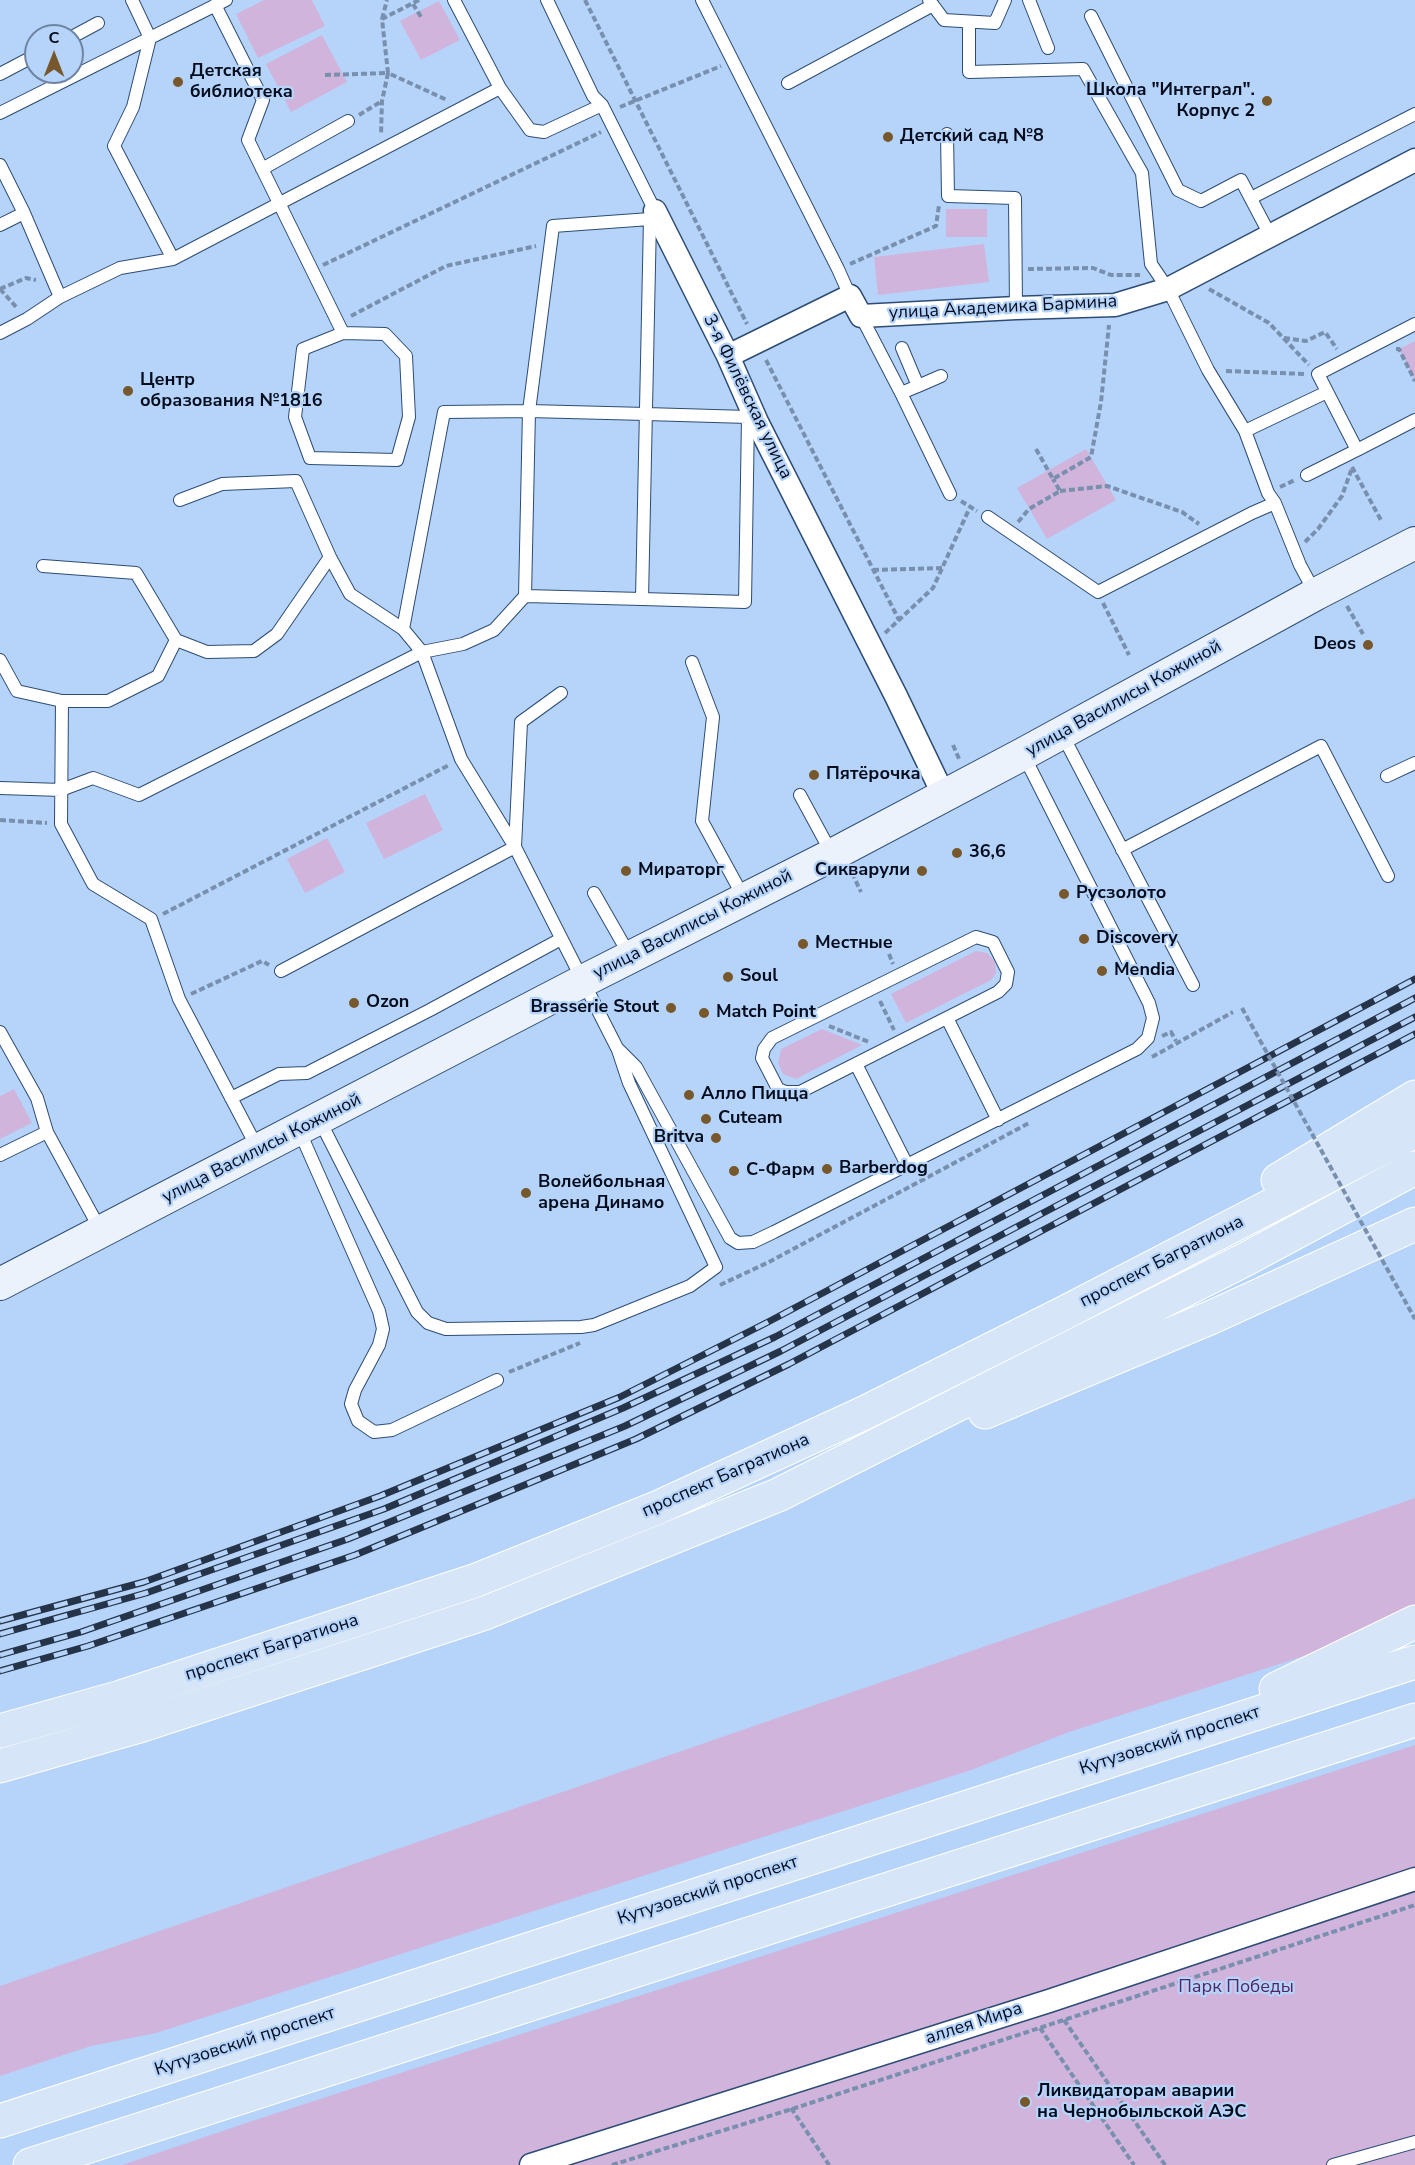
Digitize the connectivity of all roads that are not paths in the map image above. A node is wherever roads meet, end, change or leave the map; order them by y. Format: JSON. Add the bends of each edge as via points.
{"nodes":[{"id":1,"x":132,"y":0,"type":"edge"},
{"id":2,"x":454,"y":0,"type":"edge"},
{"id":3,"x":547,"y":0,"type":"edge"},
{"id":4,"x":702,"y":0,"type":"edge"},
{"id":5,"x":1005,"y":0,"type":"edge"},
{"id":6,"x":1029,"y":0,"type":"edge"},
{"id":7,"x":221,"y":3,"type":"edge"},
{"id":8,"x":931,"y":3,"type":"edge"},
{"id":9,"x":1091,"y":16,"type":"dead end"},
{"id":10,"x":969,"y":22,"type":"junction"},
{"id":11,"x":98,"y":23,"type":"dead end"},
{"id":12,"x":84,"y":31,"type":"edge"},
{"id":13,"x":150,"y":38,"type":"junction"},
{"id":14,"x":1048,"y":48,"type":"dead end"},
{"id":15,"x":24,"y":61,"type":"edge"},
{"id":16,"x":0,"y":74,"type":"edge"},
{"id":17,"x":788,"y":83,"type":"dead end"},
{"id":18,"x":500,"y":88,"type":"junction"},
{"id":19,"x":604,"y":109,"type":"junction"},
{"id":20,"x":0,"y":113,"type":"edge"},
{"id":21,"x":1415,"y":114,"type":"edge"},
{"id":22,"x":348,"y":121,"type":"road end"},
{"id":23,"x":947,"y":134,"type":"dead end"},
{"id":24,"x":1415,"y":160,"type":"edge"},
{"id":25,"x":0,"y":165,"type":"edge"},
{"id":26,"x":262,"y":170,"type":"junction"},
{"id":27,"x":1251,"y":198,"type":"junction"},
{"id":28,"x":279,"y":204,"type":"junction"},
{"id":29,"x":24,"y":213,"type":"junction"},
{"id":30,"x":653,"y":215,"type":"junction"},
{"id":31,"x":0,"y":225,"type":"edge"},
{"id":32,"x":1270,"y":235,"type":"junction"},
{"id":33,"x":173,"y":259,"type":"junction"},
{"id":34,"x":1163,"y":281,"type":"junction"},
{"id":35,"x":58,"y":291,"type":"junction"},
{"id":36,"x":850,"y":296,"type":"junction"},
{"id":37,"x":1016,"y":308,"type":"junction"},
{"id":38,"x":861,"y":316,"type":"junction"},
{"id":39,"x":1415,"y":324,"type":"edge"},
{"id":40,"x":341,"y":328,"type":"junction"},
{"id":41,"x":0,"y":333,"type":"edge"},
{"id":42,"x":902,"y":348,"type":"dead end"},
{"id":43,"x":728,"y":356,"type":"junction"},
{"id":44,"x":941,"y":376,"type":"dead end"},
{"id":45,"x":918,"y":386,"type":"junction"},
{"id":46,"x":1327,"y":392,"type":"junction"},
{"id":47,"x":901,"y":393,"type":"junction"},
{"id":48,"x":529,"y":411,"type":"junction"},
{"id":49,"x":646,"y":414,"type":"junction"},
{"id":50,"x":753,"y":419,"type":"junction"},
{"id":51,"x":1415,"y":420,"type":"edge"},
{"id":52,"x":1245,"y":431,"type":"junction"},
{"id":53,"x":1357,"y":450,"type":"junction"},
{"id":54,"x":1307,"y":475,"type":"road end"},
{"id":55,"x":950,"y":494,"type":"road end"},
{"id":56,"x":1271,"y":498,"type":"junction"},
{"id":57,"x":180,"y":500,"type":"dead end"},
{"id":58,"x":988,"y":517,"type":"road end"},
{"id":59,"x":1415,"y":543,"type":"edge"},
{"id":60,"x":330,"y":557,"type":"junction"},
{"id":61,"x":43,"y":566,"type":"dead end"},
{"id":62,"x":1316,"y":594,"type":"junction"},
{"id":63,"x":525,"y":596,"type":"junction"},
{"id":64,"x":642,"y":599,"type":"junction"},
{"id":65,"x":403,"y":629,"type":"junction"},
{"id":66,"x":176,"y":640,"type":"junction"},
{"id":67,"x":422,"y":652,"type":"junction"},
{"id":68,"x":0,"y":660,"type":"edge"},
{"id":69,"x":692,"y":662,"type":"dead end"},
{"id":70,"x":561,"y":693,"type":"dead end"},
{"id":71,"x":62,"y":701,"type":"junction"},
{"id":72,"x":1062,"y":733,"type":"junction"},
{"id":73,"x":1023,"y":754,"type":"junction"},
{"id":74,"x":1415,"y":763,"type":"edge"},
{"id":75,"x":1387,"y":776,"type":"dead end"},
{"id":76,"x":0,"y":788,"type":"edge"},
{"id":77,"x":61,"y":790,"type":"junction"},
{"id":78,"x":800,"y":795,"type":"dead end"},
{"id":79,"x":944,"y":796,"type":"junction"},
{"id":80,"x":515,"y":847,"type":"junction"},
{"id":81,"x":1122,"y":850,"type":"junction"},
{"id":82,"x":842,"y":864,"type":"junction"},
{"id":83,"x":1388,"y":876,"type":"dead end"},
{"id":84,"x":594,"y":893,"type":"dead end"},
{"id":85,"x":745,"y":899,"type":"junction"},
{"id":86,"x":561,"y":939,"type":"junction"},
{"id":87,"x":631,"y":957,"type":"junction"},
{"id":88,"x":280,"y":971,"type":"road end"},
{"id":89,"x":584,"y":981,"type":"junction"},
{"id":90,"x":1193,"y":985,"type":"dead end"},
{"id":91,"x":947,"y":1018,"type":"junction"},
{"id":92,"x":0,"y":1032,"type":"edge"},
{"id":93,"x":617,"y":1048,"type":"junction"},
{"id":94,"x":856,"y":1064,"type":"junction"},
{"id":95,"x":1415,"y":1097,"type":"edge"},
{"id":96,"x":231,"y":1098,"type":"junction"},
{"id":97,"x":998,"y":1119,"type":"junction"},
{"id":98,"x":309,"y":1124,"type":"junction"},
{"id":99,"x":1415,"y":1131,"type":"edge"},
{"id":100,"x":47,"y":1132,"type":"junction"},
{"id":101,"x":259,"y":1150,"type":"junction"},
{"id":102,"x":0,"y":1155,"type":"edge"},
{"id":103,"x":907,"y":1165,"type":"junction"},
{"id":104,"x":1415,"y":1168,"type":"edge"},
{"id":105,"x":1415,"y":1219,"type":"edge"},
{"id":106,"x":1415,"y":1224,"type":"edge"},
{"id":107,"x":101,"y":1232,"type":"junction"},
{"id":108,"x":1381,"y":1239,"type":"junction"},
{"id":109,"x":0,"y":1284,"type":"edge"},
{"id":110,"x":1062,"y":1314,"type":"junction"},
{"id":111,"x":497,"y":1380,"type":"road end"},
{"id":112,"x":778,"y":1495,"type":"junction"},
{"id":113,"x":1415,"y":1622,"type":"edge"},
{"id":114,"x":1415,"y":1662,"type":"edge"},
{"id":115,"x":1415,"y":1720,"type":"edge"},
{"id":116,"x":0,"y":1731,"type":"edge"},
{"id":117,"x":1170,"y":1741,"type":"junction"},
{"id":118,"x":0,"y":1766,"type":"edge"},
{"id":119,"x":1415,"y":1878,"type":"edge"},
{"id":120,"x":0,"y":2121,"type":"edge"},
{"id":121,"x":1415,"y":2142,"type":"edge"},
{"id":122,"x":30,"y":2165,"type":"edge"},
{"id":123,"x":531,"y":2165,"type":"edge"},
{"id":124,"x":1333,"y":2165,"type":"edge"}],
"edges":[{"from":1,"to":13,"type":"lane"},
{"from":2,"to":18,"type":"lane"},
{"from":3,"to":19,"type":"lane","name":"3-я Филёвская улица","via":[[593,96]]},
{"from":4,"to":36,"type":"lane"},
{"from":5,"to":10,"type":"lane","via":[[995,23]]},
{"from":6,"to":14,"type":"lane"},
{"from":7,"to":13,"type":"lane"},
{"from":7,"to":26,"type":"lane","via":[[262,100],[248,140]]},
{"from":8,"to":10,"type":"lane","via":[[944,20]]},
{"from":8,"to":17,"type":"lane"},
{"from":9,"to":27,"type":"lane","via":[[1178,190],[1201,201],[1241,180]]},
{"from":10,"to":34,"type":"lane","via":[[969,72],[1083,69],[1142,173],[1149,255]]},
{"from":11,"to":12,"type":"lane"},
{"from":13,"to":20,"type":"lane"},
{"from":13,"to":33,"type":"lane","via":[[134,107],[114,146]]},
{"from":15,"to":16,"type":"lane"},
{"from":18,"to":19,"type":"lane","via":[[530,130],[544,132]]},
{"from":18,"to":28,"type":"lane"},
{"from":19,"to":30,"type":"lane","name":"3-я Филёвская улица"},
{"from":21,"to":27,"type":"lane"},
{"from":22,"to":26,"type":"lane"},
{"from":23,"to":37,"type":"lane","via":[[948,196],[1015,198]]},
{"from":24,"to":32,"type":"street","name":"улица Академика Бармина"},
{"from":25,"to":29,"type":"lane"},
{"from":26,"to":28,"type":"lane"},
{"from":27,"to":32,"type":"lane"},
{"from":28,"to":33,"type":"lane"},
{"from":28,"to":40,"type":"lane"},
{"from":29,"to":31,"type":"lane"},
{"from":29,"to":35,"type":"lane"},
{"from":30,"to":43,"type":"street","name":"3-я Филёвская улица"},
{"from":30,"to":48,"type":"lane","via":[[553,226]]},
{"from":30,"to":49,"type":"lane"},
{"from":32,"to":34,"type":"street","name":"улица Академика Бармина"},
{"from":33,"to":35,"type":"lane","via":[[120,268]]},
{"from":34,"to":37,"type":"street","name":"улица Академика Бармина","via":[[1115,305]]},
{"from":34,"to":52,"type":"lane","via":[[1208,370]]},
{"from":35,"to":41,"type":"lane","via":[[27,319]]},
{"from":36,"to":38,"type":"street"},
{"from":36,"to":43,"type":"street"},
{"from":37,"to":38,"type":"street","name":"улица Академика Бармина"},
{"from":38,"to":47,"type":"lane"},
{"from":39,"to":46,"type":"lane","via":[[1318,374]]},
{"from":40,"to":40,"type":"lane","via":[[385,334],[406,356],[409,417],[398,460],[310,458],[295,417],[303,349]]},
{"from":42,"to":45,"type":"lane"},
{"from":43,"to":50,"type":"street","name":"3-я Филёвская улица"},
{"from":44,"to":45,"type":"lane"},
{"from":45,"to":47,"type":"lane"},
{"from":46,"to":52,"type":"lane"},
{"from":46,"to":53,"type":"lane"},
{"from":47,"to":55,"type":"lane"},
{"from":48,"to":49,"type":"lane"},
{"from":48,"to":63,"type":"lane"},
{"from":48,"to":65,"type":"lane","via":[[444,412]]},
{"from":49,"to":50,"type":"lane"},
{"from":49,"to":64,"type":"lane"},
{"from":50,"to":64,"type":"lane","via":[[745,602]]},
{"from":50,"to":79,"type":"street","name":"3-я Филёвская улица"},
{"from":51,"to":53,"type":"lane"},
{"from":52,"to":56,"type":"lane"},
{"from":53,"to":54,"type":"lane"},
{"from":56,"to":58,"type":"lane","via":[[1098,592]]},
{"from":56,"to":62,"type":"lane"},
{"from":57,"to":60,"type":"lane","via":[[222,484],[296,481]]},
{"from":59,"to":62,"type":"street","name":"улица Василисы Кожиной"},
{"from":60,"to":65,"type":"lane","via":[[350,594]]},
{"from":60,"to":66,"type":"lane","via":[[277,634],[254,651],[207,652]]},
{"from":61,"to":66,"type":"lane","via":[[136,573]]},
{"from":62,"to":72,"type":"street","name":"улица Василисы Кожиной"},
{"from":63,"to":64,"type":"lane"},
{"from":63,"to":67,"type":"lane","via":[[494,630],[463,644]]},
{"from":65,"to":67,"type":"lane"},
{"from":66,"to":71,"type":"lane","via":[[158,676],[108,701]]},
{"from":67,"to":77,"type":"lane","via":[[139,795],[93,778]]},
{"from":67,"to":80,"type":"lane","via":[[461,759]]},
{"from":68,"to":71,"type":"lane","via":[[17,691]]},
{"from":69,"to":85,"type":"lane","via":[[713,717],[702,821]]},
{"from":70,"to":80,"type":"lane","via":[[522,722]]},
{"from":71,"to":77,"type":"lane"},
{"from":72,"to":73,"type":"street","name":"улица Василисы Кожиной"},
{"from":72,"to":81,"type":"lane"},
{"from":73,"to":79,"type":"street","name":"улица Василисы Кожиной"},
{"from":73,"to":97,"type":"lane","via":[[1149,1003],[1153,1018],[1148,1038],[1137,1049]]},
{"from":74,"to":75,"type":"lane"},
{"from":76,"to":77,"type":"lane"},
{"from":77,"to":96,"type":"lane","via":[[61,824],[93,884],[152,920],[179,999]]},
{"from":78,"to":82,"type":"lane"},
{"from":79,"to":82,"type":"street","name":"улица Василисы Кожиной"},
{"from":80,"to":86,"type":"lane"},
{"from":80,"to":88,"type":"lane"},
{"from":81,"to":83,"type":"lane","via":[[1321,746]]},
{"from":81,"to":90,"type":"lane"},
{"from":82,"to":85,"type":"street","name":"улица Василисы Кожиной"},
{"from":84,"to":87,"type":"lane"},
{"from":85,"to":87,"type":"street","name":"улица Василисы Кожиной"},
{"from":86,"to":89,"type":"lane"},
{"from":86,"to":96,"type":"lane","via":[[306,1073],[279,1074]]},
{"from":87,"to":89,"type":"street","name":"улица Василисы Кожиной"},
{"from":89,"to":93,"type":"lane"},
{"from":89,"to":98,"type":"street","name":"улица Василисы Кожиной"},
{"from":91,"to":94,"type":"lane"},
{"from":91,"to":94,"type":"lane","via":[[1006,984],[1008,972],[989,939],[971,938],[772,1038],[762,1058],[778,1089],[786,1092],[800,1092]]},
{"from":91,"to":97,"type":"lane"},
{"from":92,"to":100,"type":"lane","via":[[37,1098]]},
{"from":93,"to":98,"type":"lane","via":[[629,1083],[716,1267],[690,1286],[594,1325],[446,1329],[428,1323],[417,1312]]},
{"from":93,"to":103,"type":"lane","via":[[636,1066],[730,1238],[738,1243],[753,1242]]},
{"from":94,"to":103,"type":"lane"},
{"from":95,"to":110,"type":"main road"},
{"from":96,"to":101,"type":"lane"},
{"from":97,"to":103,"type":"lane"},
{"from":98,"to":101,"type":"street","name":"улица Василисы Кожиной"},
{"from":98,"to":111,"type":"lane","via":[[383,1329],[351,1404],[358,1421],[374,1432],[392,1430]]},
{"from":99,"to":110,"type":"main road","name":"проспект Багратиона"},
{"from":100,"to":102,"type":"lane"},
{"from":100,"to":107,"type":"lane"},
{"from":101,"to":107,"type":"street","name":"улица Василисы Кожиной"},
{"from":104,"to":112,"type":"main road","name":"проспект Багратиона","via":[[1246,1259]]},
{"from":105,"to":108,"type":"main road"},
{"from":106,"to":108,"type":"main road"},
{"from":107,"to":109,"type":"street","name":"улица Василисы Кожиной"},
{"from":108,"to":112,"type":"main road","via":[[1100,1365]]},
{"from":110,"to":116,"type":"main road","name":"проспект Багратиона","via":[[864,1413],[669,1502],[474,1581],[121,1697]]},
{"from":112,"to":118,"type":"main road","name":"проспект Багратиона","via":[[485,1613],[136,1727]]},
{"from":113,"to":117,"type":"main road"},
{"from":114,"to":117,"type":"main road","name":"Кутузовский проспект"},
{"from":115,"to":122,"type":"main road"},
{"from":117,"to":120,"type":"main road","name":"Кутузовский проспект"},
{"from":119,"to":123,"type":"street","name":"аллея Мира","via":[[1049,2001]]},
{"from":121,"to":124,"type":"lane"}]}
